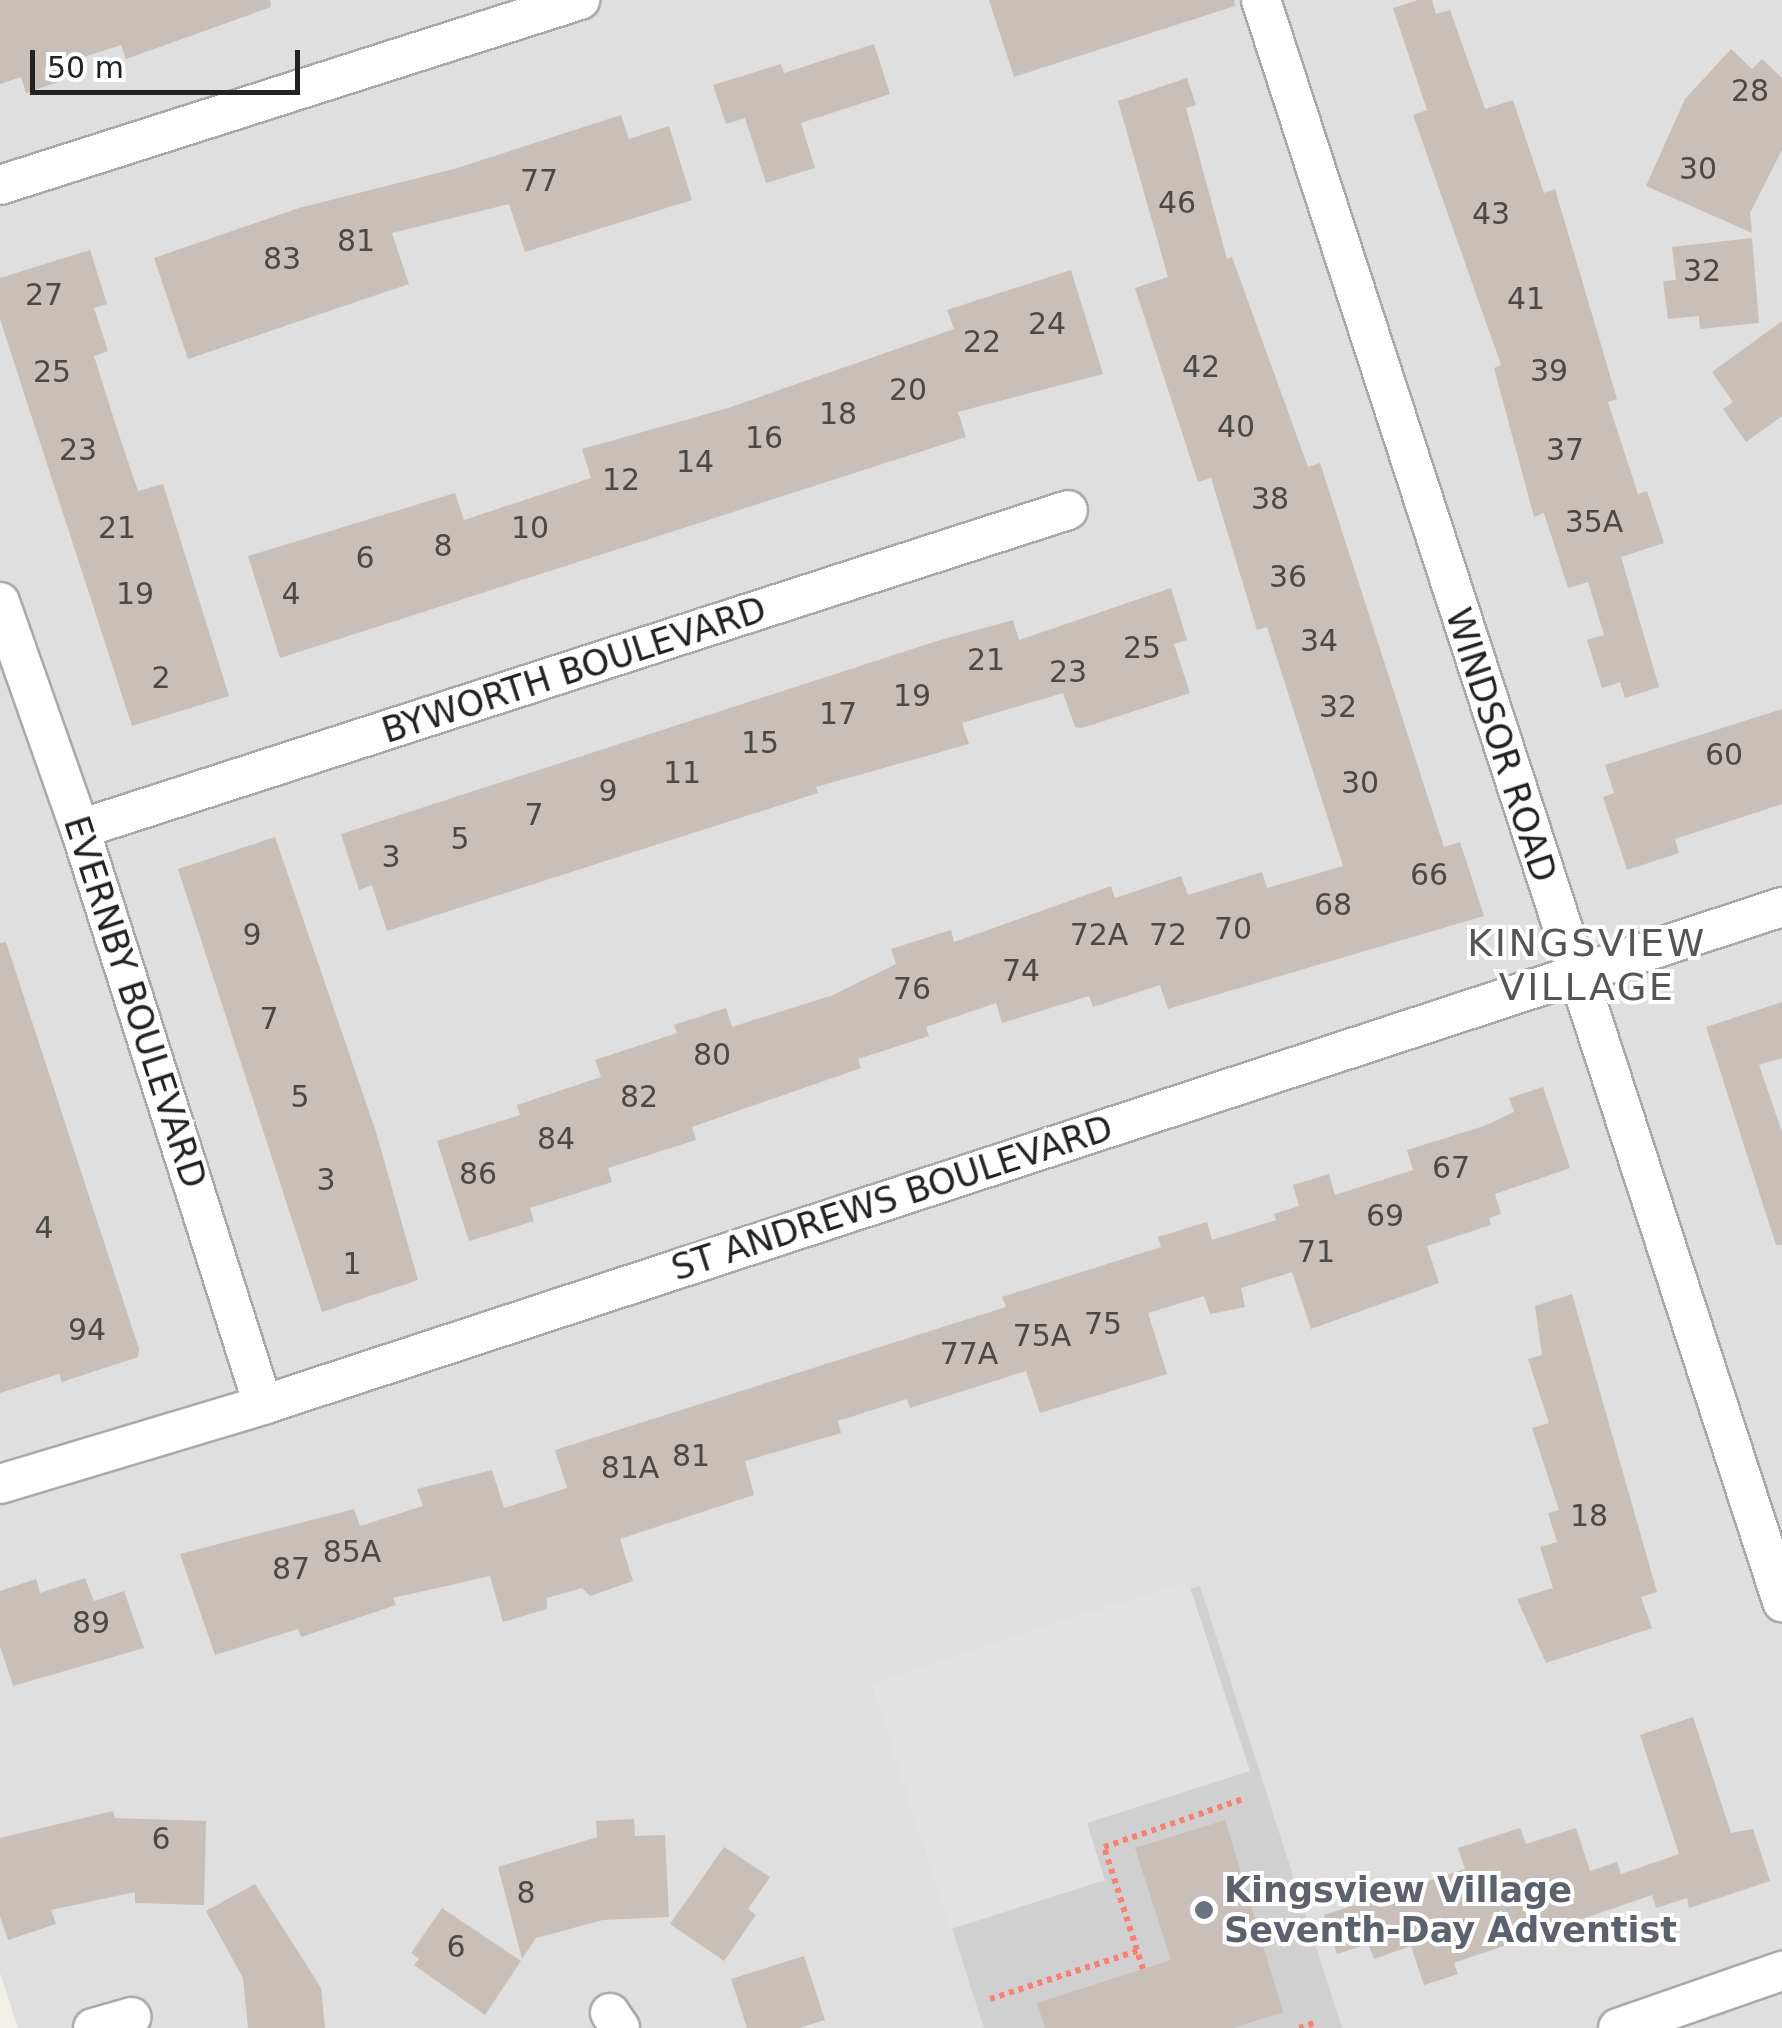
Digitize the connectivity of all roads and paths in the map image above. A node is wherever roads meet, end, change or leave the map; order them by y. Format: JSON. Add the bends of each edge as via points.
{"nodes":[{"id":1,"x":580,"y":0,"type":"edge"},
{"id":2,"x":1261,"y":0,"type":"edge"},
{"id":3,"x":0,"y":184,"type":"edge"},
{"id":4,"x":1068,"y":510,"type":"dead end"},
{"id":5,"x":0,"y":602,"type":"edge"},
{"id":6,"x":80,"y":829,"type":"junction"},
{"id":7,"x":1782,"y":907,"type":"edge"},
{"id":8,"x":1574,"y":974,"type":"junction"},
{"id":9,"x":263,"y":1405,"type":"junction"},
{"id":10,"x":0,"y":1484,"type":"edge"},
{"id":11,"x":1782,"y":1602,"type":"edge"},
{"id":12,"x":1246,"y":1798,"type":"dead end"},
{"id":13,"x":1137,"y":1951,"type":"junction"},
{"id":14,"x":1143,"y":1969,"type":"dead end"},
{"id":15,"x":1782,"y":1971,"type":"edge"},
{"id":16,"x":990,"y":1999,"type":"dead end"},
{"id":17,"x":131,"y":2017,"type":"dead end"},
{"id":18,"x":1317,"y":2022,"type":"dead end"},
{"id":19,"x":94,"y":2028,"type":"edge"},
{"id":20,"x":1298,"y":2028,"type":"edge"},
{"id":21,"x":1618,"y":2028,"type":"edge"}],
"edges":[{"from":1,"to":3,"type":"street"},
{"from":2,"to":8,"type":"street","name":"WINDSOR ROAD"},
{"from":4,"to":6,"type":"street","name":"BYWORTH BOULEVARD"},
{"from":5,"to":6,"type":"street","name":"EVERNBY BOULEVARD"},
{"from":6,"to":9,"type":"street","name":"EVERNBY BOULEVARD"},
{"from":7,"to":8,"type":"street","name":"ST ANDREWS BOULEVARD"},
{"from":8,"to":9,"type":"street","name":"ST ANDREWS BOULEVARD"},
{"from":8,"to":11,"type":"street","name":"WINDSOR ROAD"},
{"from":9,"to":10,"type":"street","name":"ST ANDREWS BOULEVARD"},
{"from":12,"to":13,"type":"path","via":[[1104,1847]]},
{"from":13,"to":14,"type":"path"},
{"from":13,"to":16,"type":"path"},
{"from":15,"to":21,"type":"street"},
{"from":17,"to":19,"type":"street"},
{"from":18,"to":20,"type":"path"}]}
